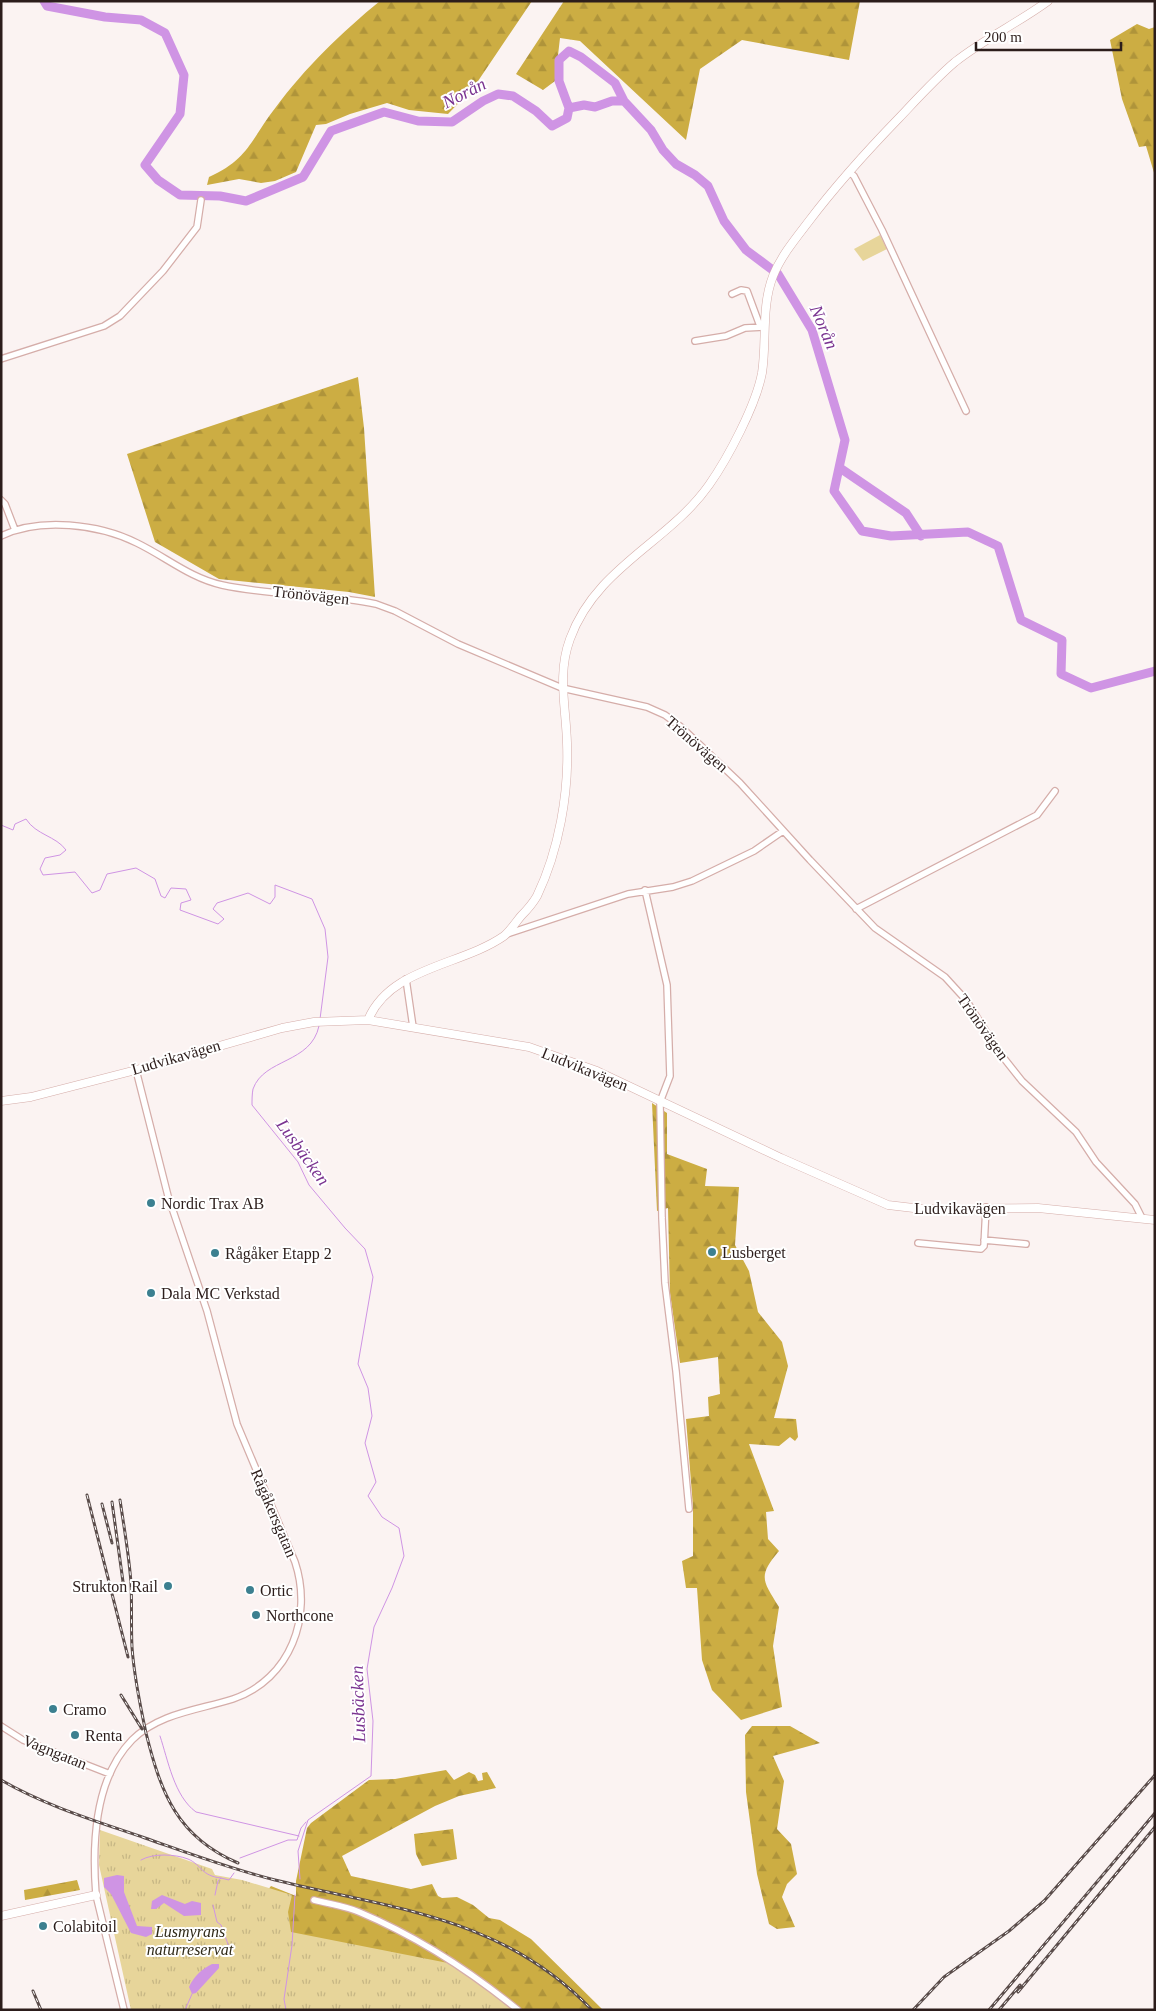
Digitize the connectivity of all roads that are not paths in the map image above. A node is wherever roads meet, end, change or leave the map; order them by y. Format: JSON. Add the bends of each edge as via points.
{"nodes":[{"id":1,"x":1048,"y":1,"type":"edge"},
{"id":2,"x":849,"y":172,"type":"junction"},
{"id":3,"x":201,"y":200,"type":"dead end"},
{"id":4,"x":732,"y":294,"type":"dead end"},
{"id":5,"x":762,"y":327,"type":"junction"},
{"id":6,"x":696,"y":341,"type":"dead end"},
{"id":7,"x":1,"y":359,"type":"edge"},
{"id":8,"x":966,"y":411,"type":"dead end"},
{"id":9,"x":1,"y":500,"type":"edge"},
{"id":10,"x":15,"y":530,"type":"junction"},
{"id":11,"x":1,"y":536,"type":"edge"},
{"id":12,"x":562,"y":688,"type":"junction"},
{"id":13,"x":1055,"y":792,"type":"dead end"},
{"id":14,"x":784,"y":831,"type":"junction"},
{"id":15,"x":645,"y":890,"type":"junction"},
{"id":16,"x":856,"y":908,"type":"junction"},
{"id":17,"x":505,"y":935,"type":"junction"},
{"id":18,"x":406,"y":979,"type":"junction"},
{"id":19,"x":368,"y":1020,"type":"junction"},
{"id":20,"x":413,"y":1027,"type":"junction"},
{"id":21,"x":136,"y":1070,"type":"junction"},
{"id":22,"x":1,"y":1101,"type":"edge"},
{"id":23,"x":660,"y":1102,"type":"junction"},
{"id":24,"x":986,"y":1208,"type":"junction"},
{"id":25,"x":1142,"y":1218,"type":"junction"},
{"id":26,"x":1155,"y":1220,"type":"edge"},
{"id":27,"x":984,"y":1240,"type":"junction"},
{"id":28,"x":918,"y":1243,"type":"dead end"},
{"id":29,"x":1026,"y":1244,"type":"dead end"},
{"id":30,"x":689,"y":1509,"type":"dead end"},
{"id":31,"x":1,"y":1726,"type":"edge"},
{"id":32,"x":110,"y":1774,"type":"junction"},
{"id":33,"x":96,"y":1895,"type":"junction"},
{"id":34,"x":314,"y":1900,"type":"dead end"},
{"id":35,"x":1,"y":1916,"type":"edge"},
{"id":36,"x":124,"y":2010,"type":"edge"},
{"id":37,"x":518,"y":2010,"type":"edge"}],
"edges":[{"from":1,"to":2,"type":"street","via":[[955,62]]},
{"from":2,"to":5,"type":"street","via":[[783,258],[771,283]]},
{"from":2,"to":8,"type":"street","via":[[882,230]]},
{"from":3,"to":7,"type":"street","via":[[197,227],[163,271],[120,316],[104,326]]},
{"from":4,"to":5,"type":"street","via":[[747,291]]},
{"from":5,"to":6,"type":"street","via":[[745,328],[726,336]]},
{"from":5,"to":12,"type":"street","via":[[763,363],[756,395],[720,467],[690,507],[618,568],[588,604],[567,647]]},
{"from":9,"to":10,"type":"street","via":[[6,504]]},
{"from":10,"to":11,"type":"street","name":"Trönövägen"},
{"from":10,"to":12,"type":"street","name":"Trönövägen","via":[[45,526],[95,530],[135,542],[190,574],[214,583],[376,604],[458,644]]},
{"from":12,"to":14,"type":"street","name":"Trönövägen","via":[[647,707],[665,715],[740,783]]},
{"from":12,"to":17,"type":"street","via":[[567,743],[566,792],[550,862],[536,899]]},
{"from":13,"to":16,"type":"street","via":[[1037,815]]},
{"from":14,"to":15,"type":"street","via":[[754,851],[692,881]]},
{"from":14,"to":16,"type":"street","name":"Trönövägen"},
{"from":15,"to":17,"type":"street"},
{"from":15,"to":23,"type":"street","via":[[667,985],[670,1076]]},
{"from":16,"to":25,"type":"street","name":"Trönövägen","via":[[875,928],[945,977],[966,1000],[1022,1081],[1076,1132],[1096,1162],[1135,1204]]},
{"from":17,"to":18,"type":"street","via":[[449,963]]},
{"from":18,"to":19,"type":"street","via":[[385,996]]},
{"from":18,"to":20,"type":"street"},
{"from":19,"to":20,"type":"street","name":"Ludvikavägen"},
{"from":19,"to":21,"type":"street","name":"Ludvikavägen","via":[[314,1022],[250,1035]]},
{"from":20,"to":23,"type":"street","name":"Ludvikavägen","via":[[529,1047],[598,1071]]},
{"from":21,"to":22,"type":"street","name":"Ludvikavägen","via":[[30,1097]]},
{"from":21,"to":32,"type":"street","name":"Rågåkersgatan","via":[[168,1196],[207,1311],[237,1424],[295,1562],[302,1603],[294,1641],[270,1675],[234,1698],[164,1719],[133,1739],[120,1754]]},
{"from":23,"to":24,"type":"street","name":"Ludvikavägen","via":[[882,1203],[922,1209]]},
{"from":23,"to":30,"type":"street","via":[[665,1282]]},
{"from":24,"to":25,"type":"street","name":"Ludvikavägen","via":[[1038,1208]]},
{"from":24,"to":27,"type":"street"},
{"from":25,"to":26,"type":"street","name":"Ludvikavägen"},
{"from":27,"to":28,"type":"street","via":[[983,1248],[976,1250]]},
{"from":27,"to":29,"type":"street"},
{"from":31,"to":32,"type":"street","name":"Vagngatan","via":[[23,1740]]},
{"from":32,"to":33,"type":"street","name":"Rågåkersgatan","via":[[94,1839]]},
{"from":33,"to":35,"type":"street"},
{"from":33,"to":36,"type":"street","name":"Rågåkersgatan"},
{"from":34,"to":37,"type":"street","via":[[357,1911],[440,1954]]}]}
